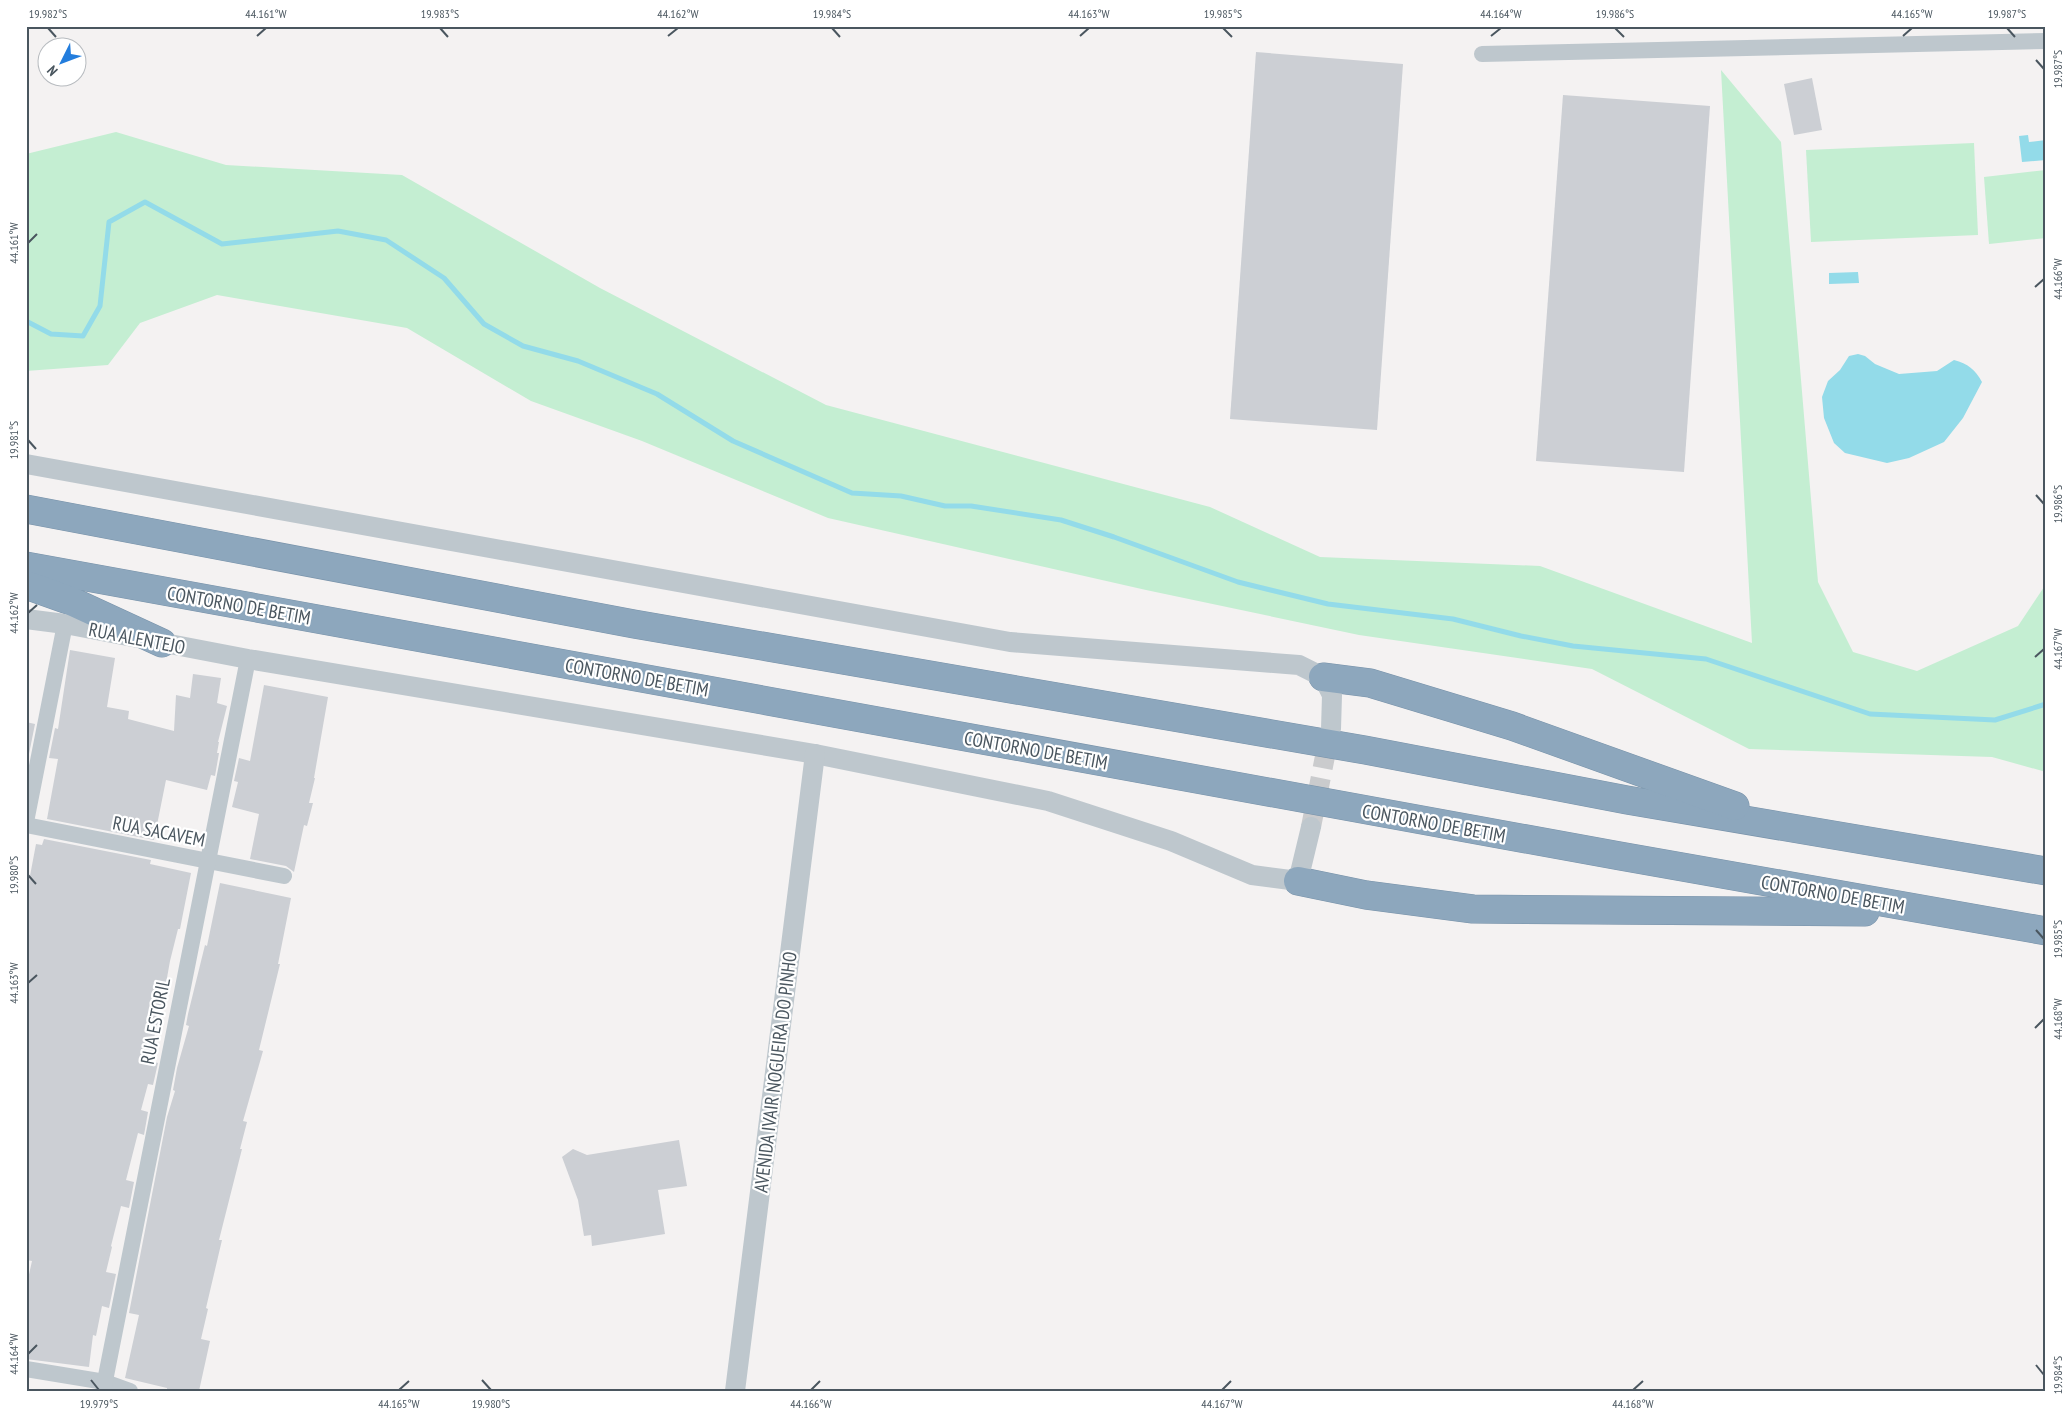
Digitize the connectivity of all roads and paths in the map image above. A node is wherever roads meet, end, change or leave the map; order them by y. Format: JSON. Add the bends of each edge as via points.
{"nodes":[{"id":1,"x":2046,"y":41,"type":"edge"},
{"id":2,"x":1482,"y":54,"type":"dead end"},
{"id":3,"x":26,"y":464,"type":"edge"},
{"id":4,"x":26,"y":509,"type":"edge"},
{"id":5,"x":26,"y":566,"type":"edge"},
{"id":6,"x":26,"y":586,"type":"edge"},
{"id":7,"x":26,"y":619,"type":"edge"},
{"id":8,"x":66,"y":624,"type":"junction"},
{"id":9,"x":162,"y":643,"type":"junction"},
{"id":10,"x":248,"y":659,"type":"junction"},
{"id":11,"x":1323,"y":677,"type":"junction"},
{"id":12,"x":1331,"y":729,"type":"tunnel mouth"},
{"id":13,"x":815,"y":754,"type":"junction"},
{"id":14,"x":26,"y":824,"type":"edge"},
{"id":15,"x":1311,"y":826,"type":"tunnel mouth"},
{"id":16,"x":1802,"y":830,"type":"junction"},
{"id":17,"x":207,"y":861,"type":"junction"},
{"id":18,"x":2046,"y":871,"type":"edge"},
{"id":19,"x":284,"y":876,"type":"dead end"},
{"id":20,"x":1298,"y":881,"type":"junction"},
{"id":21,"x":1940,"y":913,"type":"junction"},
{"id":22,"x":2046,"y":931,"type":"edge"},
{"id":23,"x":26,"y":1369,"type":"edge"},
{"id":24,"x":104,"y":1386,"type":"edge"},
{"id":25,"x":130,"y":1391,"type":"edge"},
{"id":26,"x":735,"y":1391,"type":"edge"}],
"edges":[{"from":1,"to":2,"type":"street"},
{"from":3,"to":11,"type":"street","via":[[1010,642],[1299,665]]},
{"from":4,"to":16,"type":"highway","via":[[634,624],[1364,750]]},
{"from":5,"to":21,"type":"highway","name":"CONTORNO DE BETIM"},
{"from":6,"to":9,"type":"highway","via":[[70,601]]},
{"from":7,"to":8,"type":"street","name":"RUA ALENTEJO"},
{"from":8,"to":9,"type":"street","name":"RUA ALENTEJO"},
{"from":8,"to":14,"type":"street"},
{"from":9,"to":10,"type":"street","name":"RUA ALENTEJO"},
{"from":10,"to":13,"type":"street","name":"RUA ALENTEJO"},
{"from":10,"to":17,"type":"street","name":"RUA ESTORIL"},
{"from":11,"to":12,"type":"street","via":[[1332,695]]},
{"from":11,"to":16,"type":"highway","via":[[1370,683],[1512,726]]},
{"from":13,"to":20,"type":"street","name":"RUA ALENTEJO","via":[[1048,801],[1171,841],[1252,874]]},
{"from":13,"to":26,"type":"street","name":"AVENIDA IVAIR NOGUEIRA DO PINHO"},
{"from":14,"to":17,"type":"street","name":"RUA SACAVEM"},
{"from":15,"to":20,"type":"street"},
{"from":16,"to":18,"type":"highway"},
{"from":17,"to":19,"type":"street","name":"RUA SACAVEM"},
{"from":17,"to":24,"type":"street","name":"RUA ESTORIL"},
{"from":20,"to":21,"type":"highway","via":[[1366,895],[1472,909]]},
{"from":21,"to":22,"type":"highway","name":"CONTORNO DE BETIM"},
{"from":23,"to":24,"type":"street"},
{"from":24,"to":25,"type":"street"}]}
